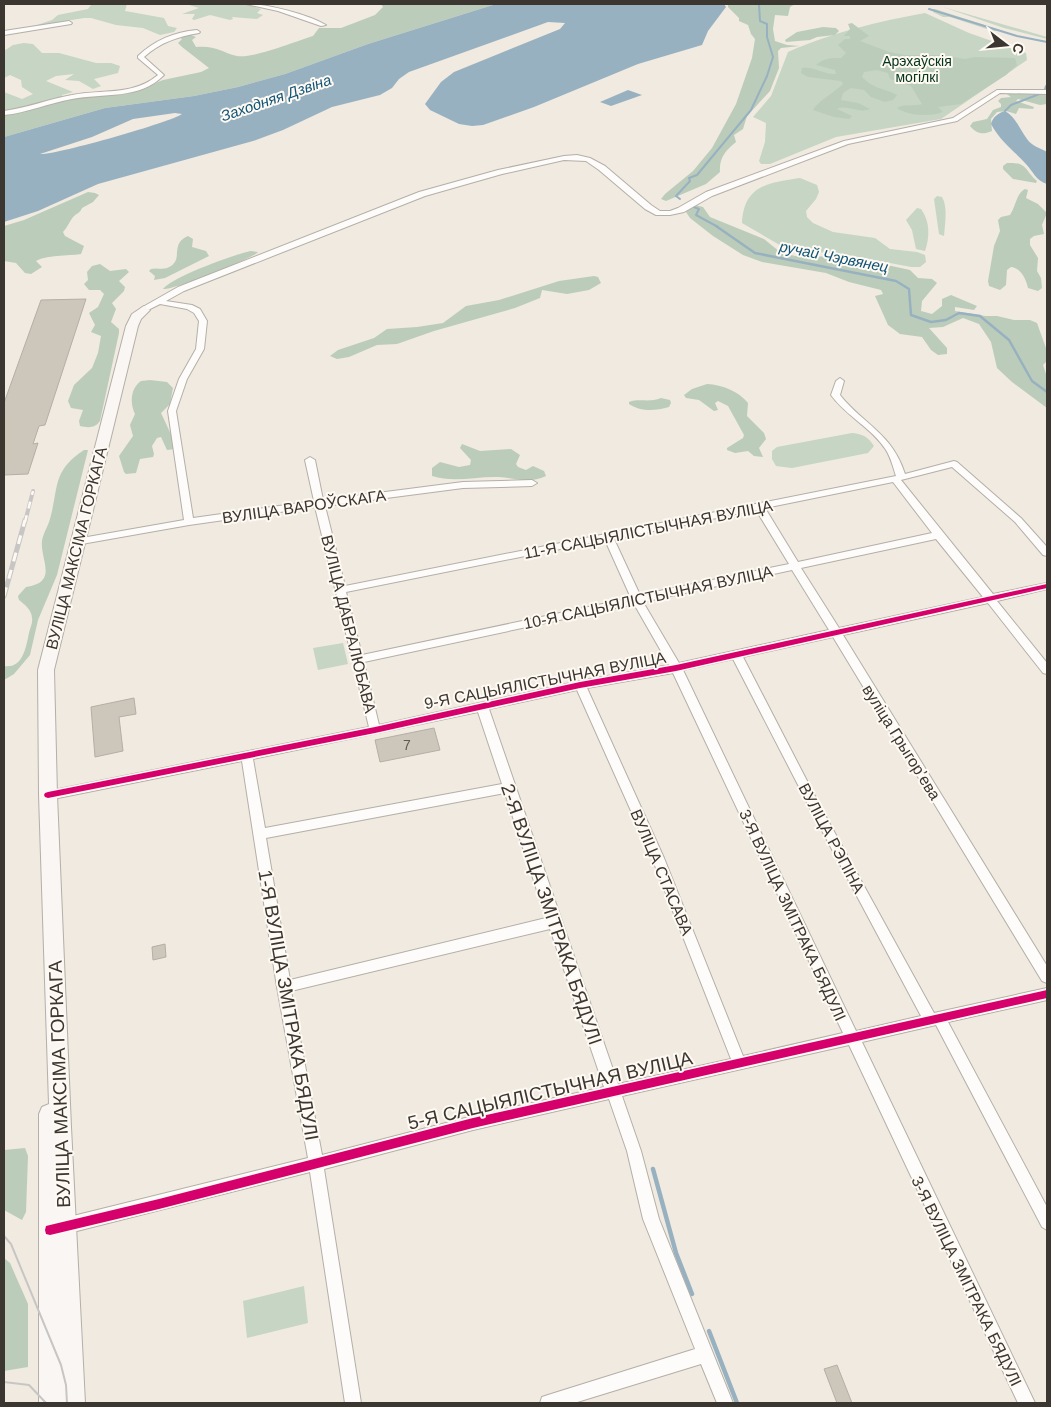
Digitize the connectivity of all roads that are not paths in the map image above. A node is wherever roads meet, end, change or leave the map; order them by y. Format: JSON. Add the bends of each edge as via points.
{"nodes":[{"id":1,"x":249,"y":4,"type":"edge"},
{"id":2,"x":290,"y":4,"type":"edge"},
{"id":3,"x":279,"y":10,"type":"junction"},
{"id":4,"x":69,"y":23,"type":"dead end"},
{"id":5,"x":323,"y":25,"type":"dead end"},
{"id":6,"x":197,"y":32,"type":"dead end"},
{"id":7,"x":4,"y":33,"type":"edge"},
{"id":8,"x":1047,"y":92,"type":"edge"},
{"id":9,"x":4,"y":113,"type":"edge"},
{"id":10,"x":160,"y":302,"type":"junction"},
{"id":11,"x":144,"y":310,"type":"joint"},
{"id":12,"x":840,"y":382,"type":"dead end"},
{"id":13,"x":310,"y":460,"type":"dead end"},
{"id":14,"x":898,"y":478,"type":"junction"},
{"id":15,"x":532,"y":483,"type":"dead end"},
{"id":16,"x":319,"y":503,"type":"junction"},
{"id":17,"x":759,"y":507,"type":"junction"},
{"id":18,"x":188,"y":522,"type":"junction"},
{"id":19,"x":938,"y":535,"type":"junction"},
{"id":20,"x":608,"y":537,"type":"junction"},
{"id":21,"x":76,"y":542,"type":"junction"},
{"id":22,"x":1047,"y":554,"type":"edge"},
{"id":23,"x":794,"y":566,"type":"junction"},
{"id":24,"x":1047,"y":586,"type":"edge"},
{"id":25,"x":340,"y":590,"type":"junction"},
{"id":26,"x":992,"y":599,"type":"junction"},
{"id":27,"x":637,"y":600,"type":"junction"},
{"id":28,"x":834,"y":632,"type":"junction"},
{"id":29,"x":736,"y":654,"type":"junction"},
{"id":30,"x":358,"y":660,"type":"junction"},
{"id":31,"x":676,"y":668,"type":"junction"},
{"id":32,"x":1047,"y":670,"type":"edge"},
{"id":33,"x":580,"y":685,"type":"junction"},
{"id":34,"x":482,"y":706,"type":"junction"},
{"id":35,"x":375,"y":730,"type":"junction"},
{"id":36,"x":247,"y":755,"type":"junction"},
{"id":37,"x":508,"y":788,"type":"junction"},
{"id":38,"x":48,"y":795,"type":"junction"},
{"id":39,"x":260,"y":834,"type":"junction"},
{"id":40,"x":554,"y":922,"type":"junction"},
{"id":41,"x":1047,"y":977,"type":"edge"},
{"id":42,"x":284,"y":987,"type":"junction"},
{"id":43,"x":1047,"y":994,"type":"edge"},
{"id":44,"x":935,"y":1018,"type":"junction"},
{"id":45,"x":851,"y":1037,"type":"junction"},
{"id":46,"x":739,"y":1062,"type":"junction"},
{"id":47,"x":614,"y":1091,"type":"junction"},
{"id":48,"x":316,"y":1164,"type":"junction"},
{"id":49,"x":1047,"y":1222,"type":"edge"},
{"id":50,"x":57,"y":1228,"type":"junction"},
{"id":51,"x":704,"y":1355,"type":"junction"},
{"id":52,"x":51,"y":1403,"type":"edge"},
{"id":53,"x":72,"y":1403,"type":"edge"},
{"id":54,"x":353,"y":1403,"type":"edge"},
{"id":55,"x":548,"y":1403,"type":"edge"},
{"id":56,"x":725,"y":1403,"type":"edge"},
{"id":57,"x":1026,"y":1403,"type":"edge"}],
"edges":[{"from":1,"to":3,"type":"street"},
{"from":2,"to":3,"type":"street"},
{"from":3,"to":5,"type":"street"},
{"from":4,"to":7,"type":"street"},
{"from":6,"to":9,"type":"street","via":[[170,36],[140,57],[160,73],[154,82],[118,94],[80,96]]},
{"from":8,"to":10,"type":"street","via":[[999,91],[955,120],[846,142],[709,194],[670,213],[648,207],[588,159],[564,158],[501,172],[422,194],[181,289]]},
{"from":10,"to":11,"type":"street"},
{"from":10,"to":18,"type":"street","via":[[189,306],[198,311],[203,321],[200,349],[183,379],[172,411]]},
{"from":11,"to":21,"type":"main road","name":"ВУЛІЦА МАКСІМА ГОРКАГА","via":[[132,326]]},
{"from":12,"to":14,"type":"street","via":[[835,395],[844,407],[882,437],[897,460]]},
{"from":13,"to":16,"type":"street","name":"ВУЛІЦА ДАБРАЛЮБАВА"},
{"from":14,"to":17,"type":"street","name":"11-Я САЦЫЯЛІСТЫЧНАЯ ВУЛІЦА"},
{"from":14,"to":19,"type":"street"},
{"from":14,"to":22,"type":"street","name":"11-Я САЦЫЯЛІСТЫЧНАЯ ВУЛІЦА","via":[[954,464],[1018,520]]},
{"from":15,"to":16,"type":"street","name":"ВУЛІЦА ВАРОЎСКАГА","via":[[455,486]]},
{"from":16,"to":18,"type":"street","name":"ВУЛІЦА ВАРОЎСКАГА"},
{"from":16,"to":25,"type":"street","name":"ВУЛІЦА ДАБРАЛЮБАВА"},
{"from":17,"to":20,"type":"street","name":"11-Я САЦЫЯЛІСТЫЧНАЯ ВУЛІЦА"},
{"from":17,"to":23,"type":"street","name":"вуліца Грыгорʼева"},
{"from":18,"to":21,"type":"street","name":"ВУЛІЦА ВАРОЎСКАГА"},
{"from":19,"to":23,"type":"street","name":"10-Я САЦЫЯЛІСТЫЧНАЯ ВУЛІЦА"},
{"from":19,"to":26,"type":"street"},
{"from":20,"to":25,"type":"street","name":"11-Я САЦЫЯЛІСТЫЧНАЯ ВУЛІЦА"},
{"from":20,"to":27,"type":"street","name":"3-Я ВУЛІЦА ЗМІТРАКА БЯДУЛІ"},
{"from":21,"to":38,"type":"main road","name":"ВУЛІЦА МАКСІМА ГОРКАГА","via":[[46,670]]},
{"from":23,"to":27,"type":"street","name":"10-Я САЦЫЯЛІСТЫЧНАЯ ВУЛІЦА"},
{"from":23,"to":28,"type":"street","name":"вуліца Грыгорʼева"},
{"from":24,"to":26,"type":"street","name":"9-Я САЦЫЯЛІСТЫЧНАЯ ВУЛІЦА"},
{"from":25,"to":30,"type":"street","name":"ВУЛІЦА ДАБРАЛЮБАВА"},
{"from":26,"to":28,"type":"street","name":"9-Я САЦЫЯЛІСТЫЧНАЯ ВУЛІЦА"},
{"from":26,"to":32,"type":"street"},
{"from":27,"to":30,"type":"street","name":"10-Я САЦЫЯЛІСТЫЧНАЯ ВУЛІЦА"},
{"from":27,"to":31,"type":"street","name":"3-Я ВУЛІЦА ЗМІТРАКА БЯДУЛІ"},
{"from":28,"to":29,"type":"street","name":"9-Я САЦЫЯЛІСТЫЧНАЯ ВУЛІЦА"},
{"from":28,"to":41,"type":"street","name":"вуліца Грыгорʼева"},
{"from":29,"to":31,"type":"street","name":"9-Я САЦЫЯЛІСТЫЧНАЯ ВУЛІЦА"},
{"from":29,"to":44,"type":"street","name":"ВУЛІЦА РЭПІНА","via":[[816,809]]},
{"from":30,"to":35,"type":"street","name":"ВУЛІЦА ДАБРАЛЮБАВА"},
{"from":31,"to":33,"type":"street","name":"9-Я САЦЫЯЛІСТЫЧНАЯ ВУЛІЦА"},
{"from":31,"to":45,"type":"street","name":"3-Я ВУЛІЦА ЗМІТРАКА БЯДУЛІ"},
{"from":33,"to":34,"type":"street","name":"9-Я САЦЫЯЛІСТЫЧНАЯ ВУЛІЦА"},
{"from":33,"to":46,"type":"street","name":"ВУЛІЦА СТАСАВА","via":[[658,858]]},
{"from":34,"to":35,"type":"street","name":"9-Я САЦЫЯЛІСТЫЧНАЯ ВУЛІЦА"},
{"from":34,"to":37,"type":"street","name":"2-Я ВУЛІЦА ЗМІТРАКА БЯДУЛІ"},
{"from":35,"to":36,"type":"street","name":"9-Я САЦЫЯЛІСТЫЧНАЯ ВУЛІЦА"},
{"from":36,"to":38,"type":"street","name":"9-Я САЦЫЯЛІСТЫЧНАЯ ВУЛІЦА"},
{"from":36,"to":39,"type":"street","name":"1-Я ВУЛІЦА ЗМІТРАКА БЯДУЛІ"},
{"from":37,"to":39,"type":"street"},
{"from":37,"to":40,"type":"street","name":"2-Я ВУЛІЦА ЗМІТРАКА БЯДУЛІ"},
{"from":38,"to":50,"type":"main road","name":"ВУЛІЦА МАКСІМА ГОРКАГА"},
{"from":39,"to":42,"type":"street","name":"1-Я ВУЛІЦА ЗМІТРАКА БЯДУЛІ"},
{"from":40,"to":42,"type":"street"},
{"from":40,"to":47,"type":"street","name":"2-Я ВУЛІЦА ЗМІТРАКА БЯДУЛІ"},
{"from":42,"to":48,"type":"street","name":"1-Я ВУЛІЦА ЗМІТРАКА БЯДУЛІ"},
{"from":43,"to":44,"type":"street","name":"5-Я САЦЫЯЛІСТЫЧНАЯ ВУЛІЦА"},
{"from":44,"to":45,"type":"street","name":"5-Я САЦЫЯЛІСТЫЧНАЯ ВУЛІЦА"},
{"from":44,"to":49,"type":"street","name":"ВУЛІЦА РЭПІНА"},
{"from":45,"to":46,"type":"street","name":"5-Я САЦЫЯЛІСТЫЧНАЯ ВУЛІЦА"},
{"from":45,"to":57,"type":"street","name":"3-Я ВУЛІЦА ЗМІТРАКА БЯДУЛІ"},
{"from":46,"to":47,"type":"street","name":"5-Я САЦЫЯЛІСТЫЧНАЯ ВУЛІЦА"},
{"from":47,"to":48,"type":"street","name":"5-Я САЦЫЯЛІСТЫЧНАЯ ВУЛІЦА","via":[[473,1122]]},
{"from":47,"to":51,"type":"street","name":"2-Я ВУЛІЦА ЗМІТРАКА БЯДУЛІ","via":[[634,1151],[651,1219]]},
{"from":48,"to":50,"type":"street","name":"5-Я САЦЫЯЛІСТЫЧНАЯ ВУЛІЦА"},
{"from":48,"to":54,"type":"street","name":"1-Я ВУЛІЦА ЗМІТРАКА БЯДУЛІ"},
{"from":50,"to":52,"type":"main road","name":"ВУЛІЦА МАКСІМА ГОРКАГА"},
{"from":50,"to":53,"type":"main road","name":"ВУЛІЦА МАКСІМА ГОРКАГА"},
{"from":51,"to":55,"type":"street"},
{"from":51,"to":56,"type":"street","name":"2-Я ВУЛІЦА ЗМІТРАКА БЯДУЛІ"}]}
